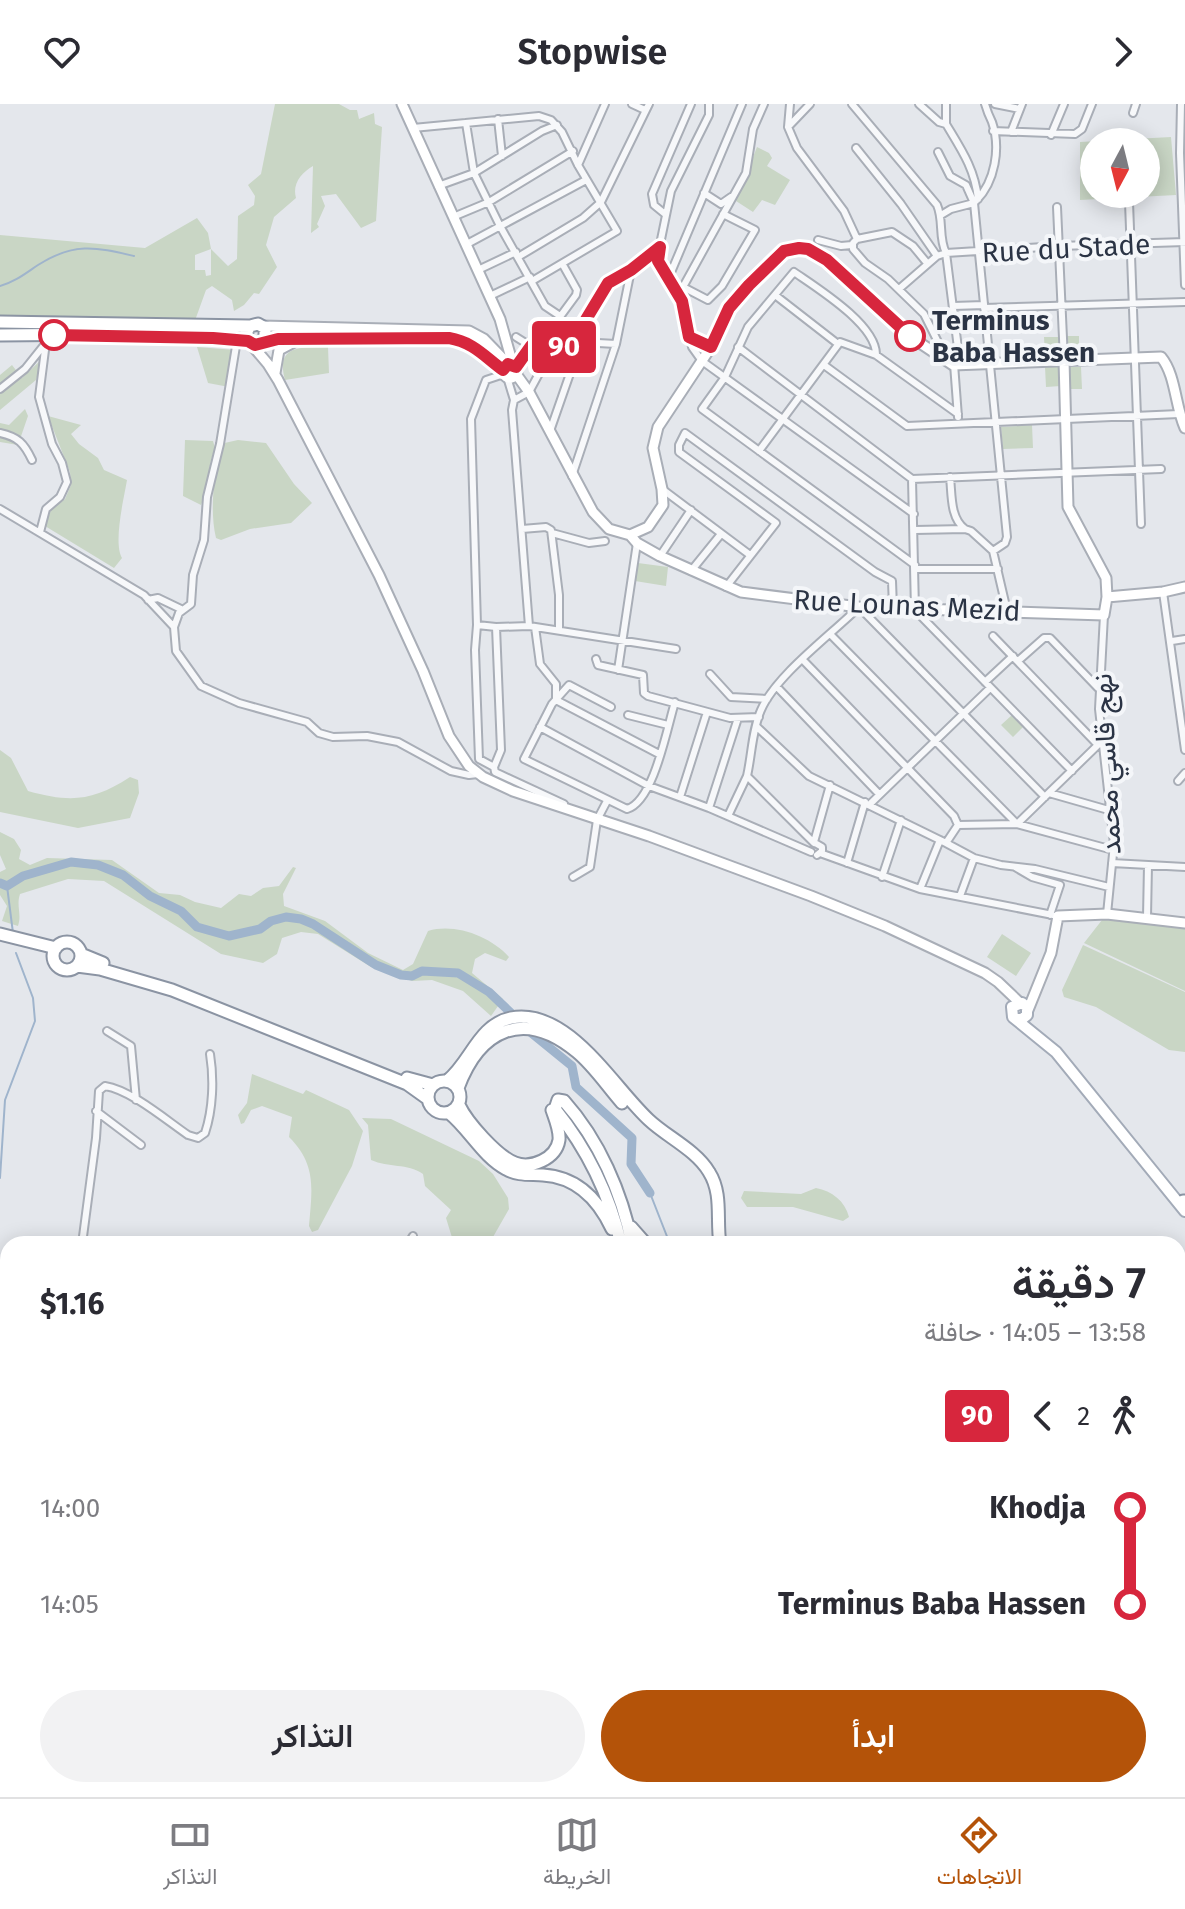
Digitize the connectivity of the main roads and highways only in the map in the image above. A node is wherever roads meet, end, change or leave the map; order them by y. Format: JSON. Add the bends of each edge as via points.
{"nodes":[{"id":1,"x":402,"y":104,"type":"edge"},
{"id":2,"x":0,"y":322,"type":"edge"},
{"id":3,"x":256,"y":326,"type":"junction"},
{"id":4,"x":0,"y":335,"type":"edge"},
{"id":5,"x":312,"y":338,"type":"junction"},
{"id":6,"x":253,"y":342,"type":"junction"},
{"id":7,"x":1064,"y":360,"type":"junction"},
{"id":8,"x":510,"y":371,"type":"junction"},
{"id":9,"x":275,"y":376,"type":"junction"},
{"id":10,"x":1181,"y":401,"type":"edge"},
{"id":11,"x":1185,"y":428,"type":"edge"},
{"id":12,"x":634,"y":539,"type":"junction"},
{"id":13,"x":1185,"y":587,"type":"edge"},
{"id":14,"x":1107,"y":597,"type":"junction"},
{"id":15,"x":1185,"y":923,"type":"edge"},
{"id":16,"x":0,"y":934,"type":"edge"},
{"id":17,"x":0,"y":941,"type":"edge"},
{"id":18,"x":56,"y":948,"type":"junction"},
{"id":19,"x":54,"y":960,"type":"junction"},
{"id":20,"x":79,"y":960,"type":"junction"},
{"id":21,"x":1020,"y":1009,"type":"junction"},
{"id":22,"x":433,"y":1085,"type":"junction"},
{"id":23,"x":452,"y":1085,"type":"junction"},
{"id":24,"x":428,"y":1099,"type":"junction"},
{"id":25,"x":554,"y":1106,"type":"junction"},
{"id":26,"x":454,"y":1109,"type":"junction"},
{"id":27,"x":1184,"y":1204,"type":"edge"},
{"id":28,"x":628,"y":1223,"type":"junction"},
{"id":29,"x":616,"y":1236,"type":"edge"},
{"id":30,"x":618,"y":1236,"type":"edge"},
{"id":31,"x":630,"y":1236,"type":"edge"},
{"id":32,"x":639,"y":1236,"type":"edge"},
{"id":33,"x":711,"y":1236,"type":"edge"},
{"id":34,"x":719,"y":1236,"type":"edge"}],
"edges":[{"from":1,"to":8,"type":"main road","via":[[500,319]]},
{"from":2,"to":3,"type":"highway"},
{"from":3,"to":6,"type":"highway","via":[[246,333]]},
{"from":3,"to":6,"type":"highway","via":[[266,332]]},
{"from":3,"to":8,"type":"main road","via":[[469,331],[484,339]]},
{"from":4,"to":6,"type":"highway"},
{"from":5,"to":6,"type":"main road"},
{"from":5,"to":8,"type":"main road","via":[[463,340]]},
{"from":5,"to":9,"type":"main road","via":[[279,350]]},
{"from":6,"to":9,"type":"main road"},
{"from":7,"to":10,"type":"main road","via":[[1158,356]]},
{"from":7,"to":12,"type":"main road","via":[[954,363],[935,356],[827,260],[808,249],[784,251],[729,308],[711,347],[658,427],[654,457],[663,505]]},
{"from":7,"to":14,"type":"main road","via":[[1070,513],[1104,572]]},
{"from":8,"to":12,"type":"main road","name":"Rue Lounas Mezid","via":[[529,392],[601,521]]},
{"from":9,"to":21,"type":"main road","via":[[384,584],[449,736],[479,774],[513,791],[859,915],[985,973]]},
{"from":10,"to":11,"type":"main road"},
{"from":12,"to":14,"type":"main road","name":"Rue Lounas Mezid","via":[[726,587],[759,595],[859,607],[1104,615]]},
{"from":13,"to":14,"type":"main road"},
{"from":15,"to":21,"type":"main road","via":[[1107,914],[1054,916],[1051,953]]},
{"from":16,"to":18,"type":"highway"},
{"from":17,"to":19,"type":"highway"},
{"from":18,"to":19,"type":"highway"},
{"from":18,"to":20,"type":"highway","via":[[71,943]]},
{"from":19,"to":20,"type":"highway","via":[[66,970]]},
{"from":20,"to":22,"type":"highway","via":[[211,997]]},
{"from":20,"to":24,"type":"highway","via":[[224,1009],[407,1084]]},
{"from":21,"to":27,"type":"main road"},
{"from":22,"to":23,"type":"highway"},
{"from":22,"to":24,"type":"highway"},
{"from":23,"to":26,"type":"highway","via":[[460,1097]]},
{"from":23,"to":33,"type":"highway","via":[[503,1030],[524,1028],[567,1045],[634,1116],[702,1171],[711,1193]]},
{"from":23,"to":34,"type":"highway","via":[[483,1034],[500,1022],[517,1017],[559,1030],[589,1053],[648,1120],[705,1165],[716,1189]]},
{"from":24,"to":26,"type":"highway","via":[[434,1110]]},
{"from":25,"to":26,"type":"highway","via":[[558,1145],[545,1159],[527,1165],[502,1155]]},
{"from":25,"to":28,"type":"highway","via":[[564,1101],[588,1135],[614,1181]]},
{"from":25,"to":30,"type":"highway","via":[[599,1176]]},
{"from":26,"to":29,"type":"highway","via":[[506,1170],[554,1176],[583,1189],[601,1207]]},
{"from":28,"to":31,"type":"highway"},
{"from":28,"to":32,"type":"highway"}]}
